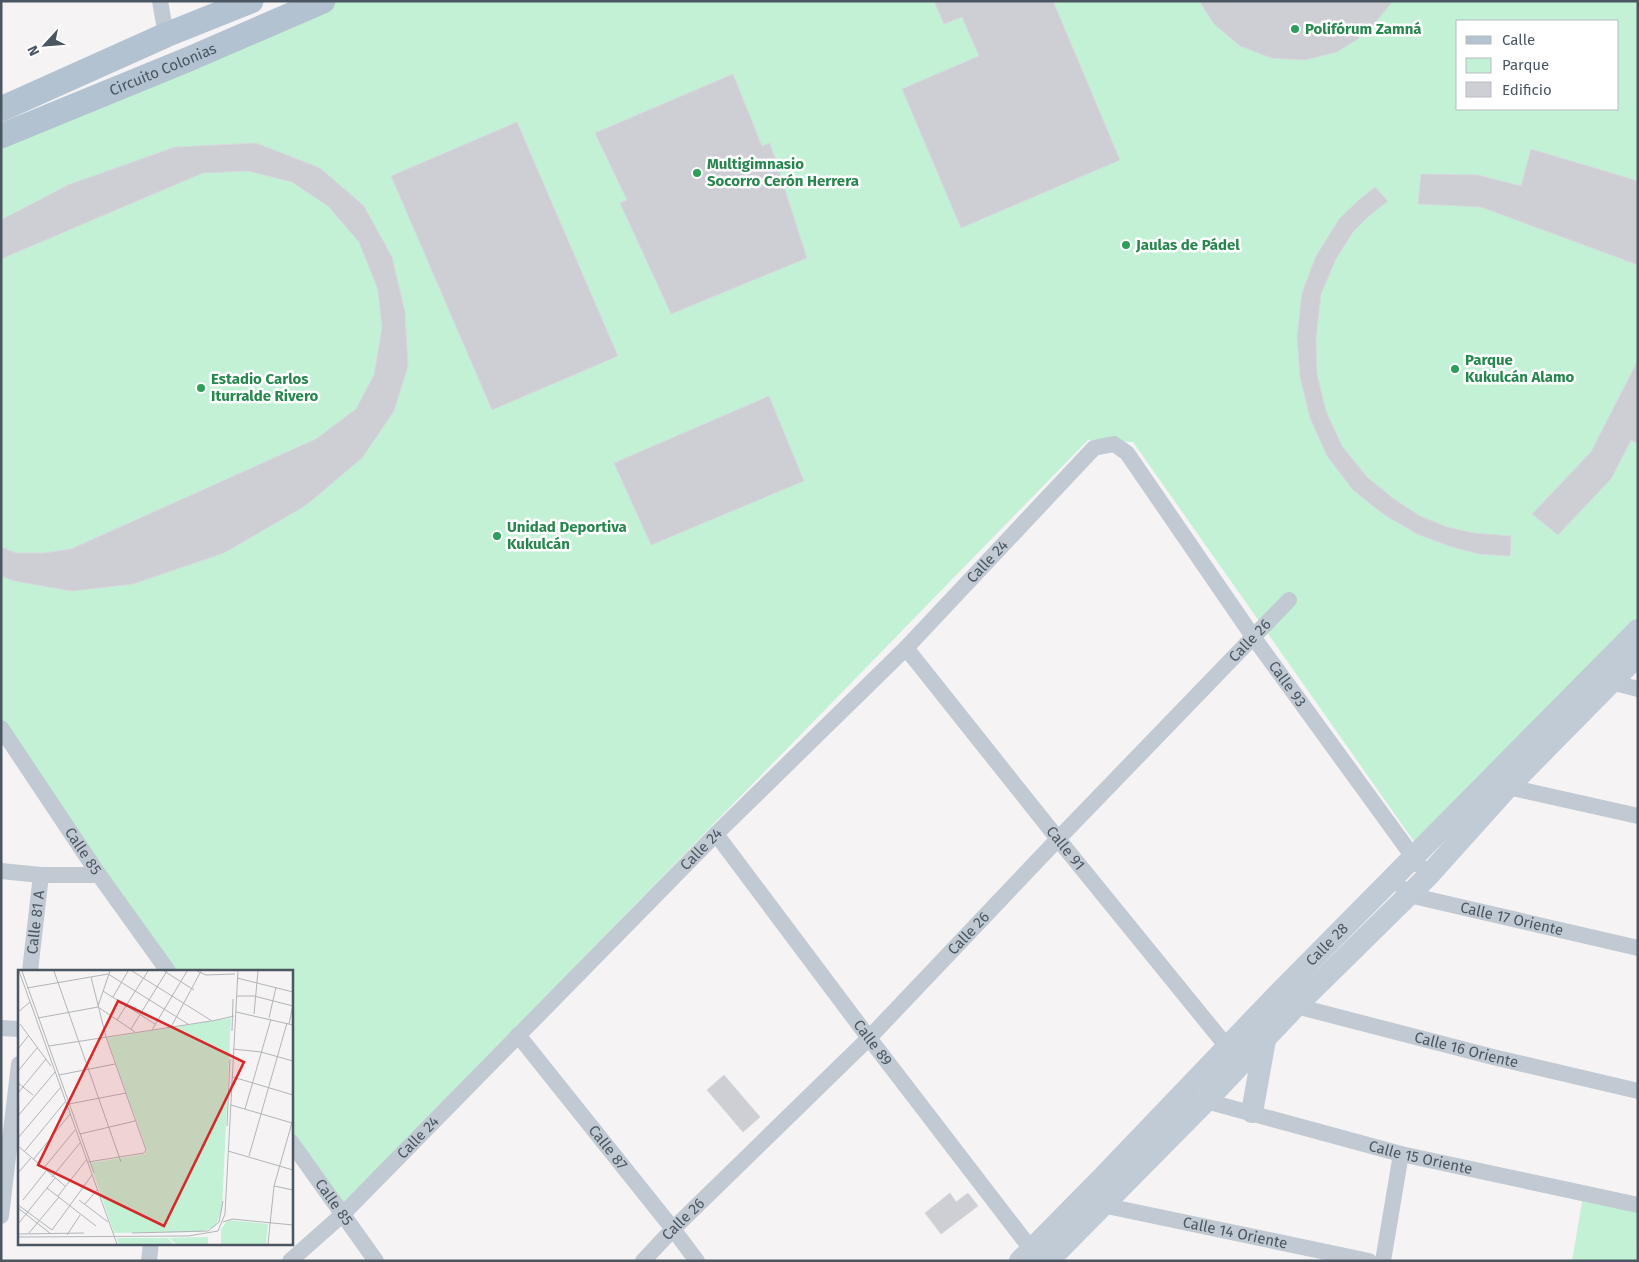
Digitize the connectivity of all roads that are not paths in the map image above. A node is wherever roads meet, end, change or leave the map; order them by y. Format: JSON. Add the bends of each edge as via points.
{"nodes":[{"id":1,"x":160,"y":1,"type":"edge"},
{"id":2,"x":251,"y":1,"type":"edge"},
{"id":3,"x":323,"y":1,"type":"edge"},
{"id":4,"x":166,"y":35,"type":"junction"},
{"id":5,"x":1,"y":109,"type":"edge"},
{"id":6,"x":1,"y":136,"type":"edge"},
{"id":7,"x":1114,"y":444,"type":"joint"},
{"id":8,"x":1289,"y":600,"type":"dead end"},
{"id":9,"x":1638,"y":630,"type":"edge"},
{"id":10,"x":1254,"y":638,"type":"junction"},
{"id":11,"x":906,"y":648,"type":"junction"},
{"id":12,"x":1638,"y":655,"type":"edge"},
{"id":13,"x":1611,"y":682,"type":"junction"},
{"id":14,"x":1638,"y":689,"type":"edge"},
{"id":15,"x":1,"y":728,"type":"edge"},
{"id":16,"x":1508,"y":787,"type":"junction"},
{"id":17,"x":1638,"y":816,"type":"edge"},
{"id":18,"x":716,"y":834,"type":"junction"},
{"id":19,"x":1058,"y":839,"type":"junction"},
{"id":20,"x":1412,"y":857,"type":"junction"},
{"id":21,"x":1,"y":871,"type":"edge"},
{"id":22,"x":41,"y":875,"type":"junction"},
{"id":23,"x":99,"y":875,"type":"junction"},
{"id":24,"x":1428,"y":876,"type":"junction"},
{"id":25,"x":1392,"y":878,"type":"junction"},
{"id":26,"x":1409,"y":895,"type":"junction"},
{"id":27,"x":1638,"y":948,"type":"edge"},
{"id":28,"x":30,"y":970,"type":"edge"},
{"id":29,"x":167,"y":970,"type":"edge"},
{"id":30,"x":1296,"y":1006,"type":"junction"},
{"id":31,"x":1,"y":1028,"type":"edge"},
{"id":32,"x":18,"y":1029,"type":"edge"},
{"id":33,"x":518,"y":1035,"type":"junction"},
{"id":34,"x":869,"y":1038,"type":"junction"},
{"id":35,"x":1265,"y":1040,"type":"junction"},
{"id":36,"x":1228,"y":1048,"type":"junction"},
{"id":37,"x":18,"y":1075,"type":"edge"},
{"id":38,"x":1638,"y":1091,"type":"edge"},
{"id":39,"x":1206,"y":1101,"type":"junction"},
{"id":40,"x":1252,"y":1112,"type":"junction"},
{"id":41,"x":292,"y":1143,"type":"edge"},
{"id":42,"x":1401,"y":1154,"type":"junction"},
{"id":43,"x":8,"y":1180,"type":"edge"},
{"id":44,"x":1102,"y":1205,"type":"junction"},
{"id":45,"x":1638,"y":1206,"type":"edge"},
{"id":46,"x":343,"y":1214,"type":"junction"},
{"id":47,"x":1,"y":1216,"type":"edge"},
{"id":48,"x":674,"y":1228,"type":"junction"},
{"id":49,"x":151,"y":1244,"type":"edge"},
{"id":50,"x":1033,"y":1257,"type":"edge"},
{"id":51,"x":149,"y":1261,"type":"edge"},
{"id":52,"x":290,"y":1261,"type":"edge"},
{"id":53,"x":376,"y":1261,"type":"edge"},
{"id":54,"x":643,"y":1261,"type":"edge"},
{"id":55,"x":697,"y":1261,"type":"edge"},
{"id":56,"x":1369,"y":1261,"type":"edge"},
{"id":57,"x":1383,"y":1261,"type":"edge"}],
"edges":[{"from":1,"to":4,"type":"street"},
{"from":2,"to":4,"type":"main road","name":"Circuito Colonias"},
{"from":3,"to":6,"type":"main road","name":"Circuito Colonias"},
{"from":4,"to":5,"type":"main road","name":"Circuito Colonias"},
{"from":7,"to":10,"type":"street","name":"Calle 93","via":[[1127,453]]},
{"from":7,"to":11,"type":"street","name":"Calle 24","via":[[1094,448]]},
{"from":8,"to":10,"type":"street","name":"Calle 26"},
{"from":9,"to":20,"type":"street","name":"Calle 28"},
{"from":10,"to":19,"type":"street","name":"Calle 26"},
{"from":10,"to":20,"type":"street","name":"Calle 93"},
{"from":11,"to":18,"type":"street","name":"Calle 24"},
{"from":11,"to":19,"type":"street","name":"Calle 91"},
{"from":12,"to":13,"type":"street","name":"Calle 28"},
{"from":13,"to":14,"type":"street"},
{"from":13,"to":16,"type":"street","name":"Calle 28"},
{"from":15,"to":23,"type":"street","name":"Calle 85"},
{"from":16,"to":17,"type":"street"},
{"from":16,"to":24,"type":"street","name":"Calle 28"},
{"from":18,"to":33,"type":"street","name":"Calle 24"},
{"from":18,"to":34,"type":"street","name":"Calle 89"},
{"from":19,"to":34,"type":"street","name":"Calle 26"},
{"from":19,"to":36,"type":"street","name":"Calle 91"},
{"from":20,"to":24,"type":"street","name":"Calle 93"},
{"from":20,"to":25,"type":"street","name":"Calle 28"},
{"from":21,"to":22,"type":"street"},
{"from":22,"to":23,"type":"street"},
{"from":22,"to":28,"type":"street","name":"Calle 81 A"},
{"from":23,"to":29,"type":"street","name":"Calle 85"},
{"from":24,"to":26,"type":"street","name":"Calle 28"},
{"from":25,"to":26,"type":"street"},
{"from":25,"to":36,"type":"street","name":"Calle 28"},
{"from":26,"to":27,"type":"street","name":"Calle 17 Oriente"},
{"from":26,"to":30,"type":"street","name":"Calle 28"},
{"from":30,"to":35,"type":"street","name":"Calle 28"},
{"from":30,"to":38,"type":"street","name":"Calle 16 Oriente"},
{"from":31,"to":32,"type":"street"},
{"from":33,"to":46,"type":"street","name":"Calle 24"},
{"from":33,"to":48,"type":"street","name":"Calle 87"},
{"from":34,"to":48,"type":"street","name":"Calle 26"},
{"from":34,"to":50,"type":"street","name":"Calle 89"},
{"from":35,"to":39,"type":"street","name":"Calle 28"},
{"from":35,"to":40,"type":"street"},
{"from":36,"to":50,"type":"street","name":"Calle 28","via":[[1101,1179]]},
{"from":37,"to":43,"type":"street"},
{"from":39,"to":40,"type":"street","name":"Calle 15 Oriente"},
{"from":39,"to":44,"type":"street","name":"Calle 28"},
{"from":40,"to":42,"type":"street","name":"Calle 15 Oriente"},
{"from":41,"to":46,"type":"street","name":"Calle 85"},
{"from":42,"to":45,"type":"street","name":"Calle 15 Oriente"},
{"from":42,"to":57,"type":"street"},
{"from":43,"to":47,"type":"street"},
{"from":44,"to":50,"type":"street","name":"Calle 28"},
{"from":44,"to":56,"type":"street","name":"Calle 14 Oriente"},
{"from":46,"to":52,"type":"street","name":"Calle 24"},
{"from":46,"to":53,"type":"street","name":"Calle 85"},
{"from":48,"to":54,"type":"street","name":"Calle 26"},
{"from":48,"to":55,"type":"street","name":"Calle 87"},
{"from":49,"to":51,"type":"street"}]}
